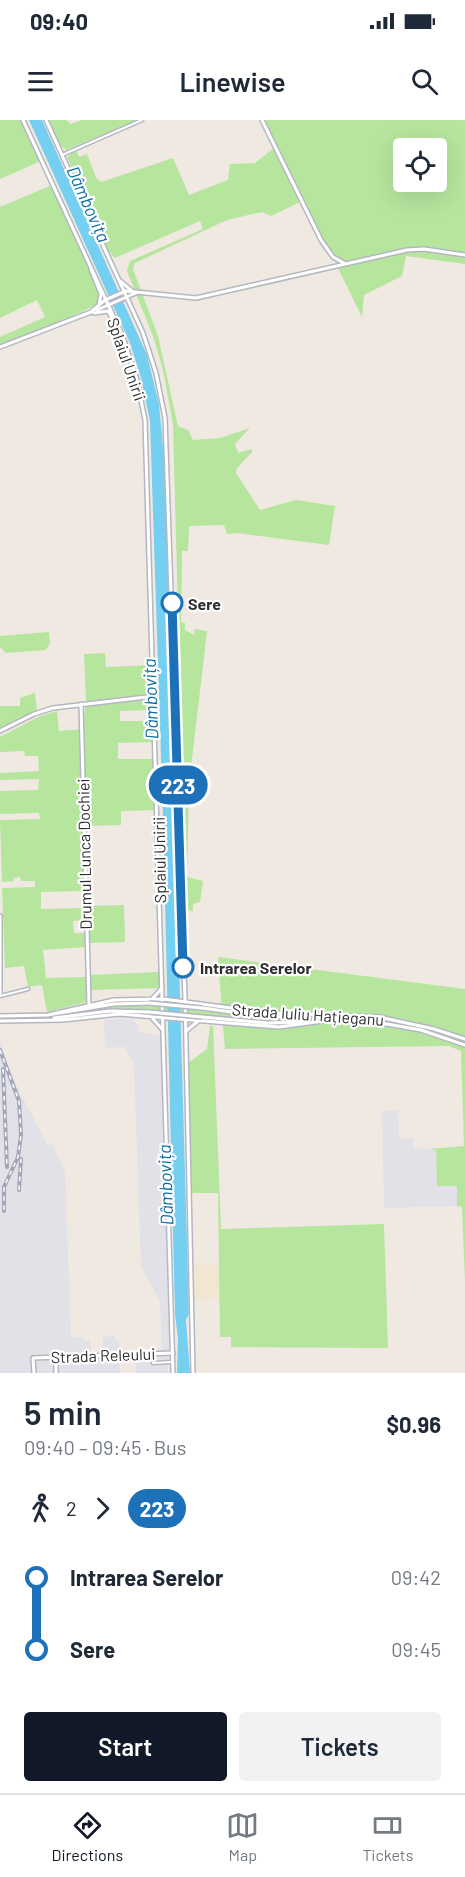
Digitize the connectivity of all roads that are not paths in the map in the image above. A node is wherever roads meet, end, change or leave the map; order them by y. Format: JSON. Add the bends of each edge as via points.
{"nodes":[{"id":1,"x":23,"y":120,"type":"edge"},
{"id":2,"x":46,"y":120,"type":"edge"},
{"id":3,"x":142,"y":120,"type":"edge"},
{"id":4,"x":262,"y":120,"type":"edge"},
{"id":5,"x":62,"y":155,"type":"junction"},
{"id":6,"x":465,"y":255,"type":"edge"},
{"id":7,"x":335,"y":263,"type":"junction"},
{"id":8,"x":91,"y":267,"type":"junction"},
{"id":9,"x":118,"y":277,"type":"junction"},
{"id":10,"x":123,"y":292,"type":"junction"},
{"id":11,"x":133,"y":292,"type":"junction"},
{"id":12,"x":125,"y":297,"type":"junction"},
{"id":13,"x":107,"y":299,"type":"junction"},
{"id":14,"x":109,"y":304,"type":"junction"},
{"id":15,"x":98,"y":307,"type":"junction"},
{"id":16,"x":133,"y":309,"type":"junction"},
{"id":17,"x":90,"y":313,"type":"junction"},
{"id":18,"x":121,"y":332,"type":"junction"},
{"id":19,"x":0,"y":347,"type":"edge"},
{"id":20,"x":155,"y":696,"type":"junction"},
{"id":21,"x":81,"y":704,"type":"junction"},
{"id":22,"x":1,"y":731,"type":"edge"},
{"id":23,"x":0,"y":916,"type":"edge"},
{"id":24,"x":184,"y":982,"type":"junction"},
{"id":25,"x":162,"y":986,"type":"junction"},
{"id":26,"x":28,"y":989,"type":"dead end"},
{"id":27,"x":0,"y":995,"type":"edge"},
{"id":28,"x":163,"y":999,"type":"junction"},
{"id":29,"x":150,"y":1001,"type":"junction"},
{"id":30,"x":185,"y":1001,"type":"junction"},
{"id":31,"x":198,"y":1003,"type":"junction"},
{"id":32,"x":89,"y":1004,"type":"junction"},
{"id":33,"x":49,"y":1017,"type":"junction"},
{"id":34,"x":149,"y":1017,"type":"junction"},
{"id":35,"x":322,"y":1018,"type":"junction"},
{"id":36,"x":0,"y":1019,"type":"edge"},
{"id":37,"x":163,"y":1019,"type":"junction"},
{"id":38,"x":185,"y":1021,"type":"junction"},
{"id":39,"x":198,"y":1022,"type":"junction"},
{"id":40,"x":164,"y":1032,"type":"junction"},
{"id":41,"x":185,"y":1034,"type":"junction"},
{"id":42,"x":464,"y":1038,"type":"edge"},
{"id":43,"x":465,"y":1045,"type":"edge"},
{"id":44,"x":173,"y":1353,"type":"junction"},
{"id":45,"x":56,"y":1357,"type":"junction"},
{"id":46,"x":173,"y":1362,"type":"junction"},
{"id":47,"x":153,"y":1364,"type":"dead end"},
{"id":48,"x":34,"y":1373,"type":"edge"},
{"id":49,"x":56,"y":1373,"type":"edge"},
{"id":50,"x":173,"y":1373,"type":"edge"},
{"id":51,"x":193,"y":1373,"type":"edge"}],
"edges":[{"from":1,"to":8,"type":"main road","name":"Splaiul Unirii"},
{"from":2,"to":5,"type":"main road","name":"Splaiul Unirii"},
{"from":3,"to":5,"type":"street"},
{"from":4,"to":7,"type":"main road"},
{"from":5,"to":9,"type":"main road","name":"Splaiul Unirii"},
{"from":6,"to":7,"type":"main road","via":[[413,249]]},
{"from":7,"to":11,"type":"main road","via":[[193,298]]},
{"from":8,"to":13,"type":"main road","name":"Splaiul Unirii"},
{"from":8,"to":15,"type":"main road","via":[[101,296]]},
{"from":9,"to":10,"type":"main road","name":"Splaiul Unirii"},
{"from":9,"to":11,"type":"main road"},
{"from":10,"to":11,"type":"main road"},
{"from":10,"to":12,"type":"main road","name":"Splaiul Unirii"},
{"from":10,"to":13,"type":"main road"},
{"from":11,"to":12,"type":"main road"},
{"from":11,"to":16,"type":"main road"},
{"from":12,"to":14,"type":"main road"},
{"from":12,"to":16,"type":"main road","name":"Splaiul Unirii"},
{"from":13,"to":14,"type":"main road","name":"Splaiul Unirii"},
{"from":13,"to":15,"type":"main road"},
{"from":14,"to":17,"type":"main road"},
{"from":14,"to":18,"type":"main road","name":"Splaiul Unirii"},
{"from":15,"to":17,"type":"main road"},
{"from":16,"to":24,"type":"main road","name":"Splaiul Unirii","via":[[156,373],[167,438]]},
{"from":17,"to":18,"type":"main road","via":[[108,311]]},
{"from":17,"to":19,"type":"main road"},
{"from":18,"to":20,"type":"main road","name":"Splaiul Unirii","via":[[137,380],[146,431]]},
{"from":20,"to":21,"type":"main road"},
{"from":20,"to":25,"type":"main road","name":"Splaiul Unirii"},
{"from":21,"to":22,"type":"main road","via":[[39,712]]},
{"from":21,"to":32,"type":"main road","name":"Drumul Lunca Dochiei"},
{"from":23,"to":27,"type":"main road"},
{"from":24,"to":30,"type":"main road","name":"Splaiul Unirii"},
{"from":24,"to":31,"type":"main road","via":[[187,996]]},
{"from":25,"to":28,"type":"main road","name":"Splaiul Unirii"},
{"from":25,"to":29,"type":"main road"},
{"from":26,"to":27,"type":"street"},
{"from":28,"to":29,"type":"main road","name":"Strada Iuliu Hațieganu"},
{"from":28,"to":30,"type":"main road","name":"Strada Iuliu Hațieganu"},
{"from":28,"to":37,"type":"main road","name":"Splaiul Unirii"},
{"from":29,"to":32,"type":"main road","via":[[122,999]]},
{"from":29,"to":33,"type":"main road"},
{"from":29,"to":35,"type":"main road","bridge":true,"via":[[270,1017]]},
{"from":30,"to":31,"type":"main road","name":"Strada Iuliu Hațieganu"},
{"from":30,"to":38,"type":"main road","name":"Splaiul Unirii"},
{"from":31,"to":35,"type":"main road","name":"Strada Iuliu Hațieganu"},
{"from":32,"to":33,"type":"main road"},
{"from":33,"to":34,"type":"main road","name":"Strada Iuliu Hațieganu"},
{"from":33,"to":35,"type":"main road","bridge":true,"via":[[116,1010],[279,1023]]},
{"from":33,"to":36,"type":"main road"},
{"from":34,"to":37,"type":"main road","name":"Strada Iuliu Hațieganu"},
{"from":34,"to":40,"type":"main road","via":[[159,1022]]},
{"from":35,"to":39,"type":"main road","name":"Strada Iuliu Hațieganu","via":[[287,1027]]},
{"from":35,"to":42,"type":"main road","name":"Strada Iuliu Hațieganu","via":[[379,1017]]},
{"from":35,"to":43,"type":"main road","name":"Strada Iuliu Hațieganu","via":[[391,1024],[435,1033]]},
{"from":37,"to":38,"type":"main road","name":"Strada Iuliu Hațieganu"},
{"from":37,"to":40,"type":"main road","name":"Splaiul Unirii"},
{"from":38,"to":39,"type":"main road","name":"Strada Iuliu Hațieganu"},
{"from":38,"to":41,"type":"main road","name":"Splaiul Unirii"},
{"from":39,"to":41,"type":"main road"},
{"from":40,"to":44,"type":"main road","name":"Splaiul Unirii"},
{"from":41,"to":51,"type":"main road","name":"Splaiul Unirii"},
{"from":44,"to":45,"type":"main road","name":"Strada Releului"},
{"from":44,"to":46,"type":"main road","name":"Splaiul Unirii"},
{"from":45,"to":48,"type":"main road","name":"Strada Releului","via":[[33,1358]]},
{"from":45,"to":49,"type":"main road"},
{"from":46,"to":47,"type":"street"},
{"from":46,"to":50,"type":"main road","name":"Splaiul Unirii"}]}
